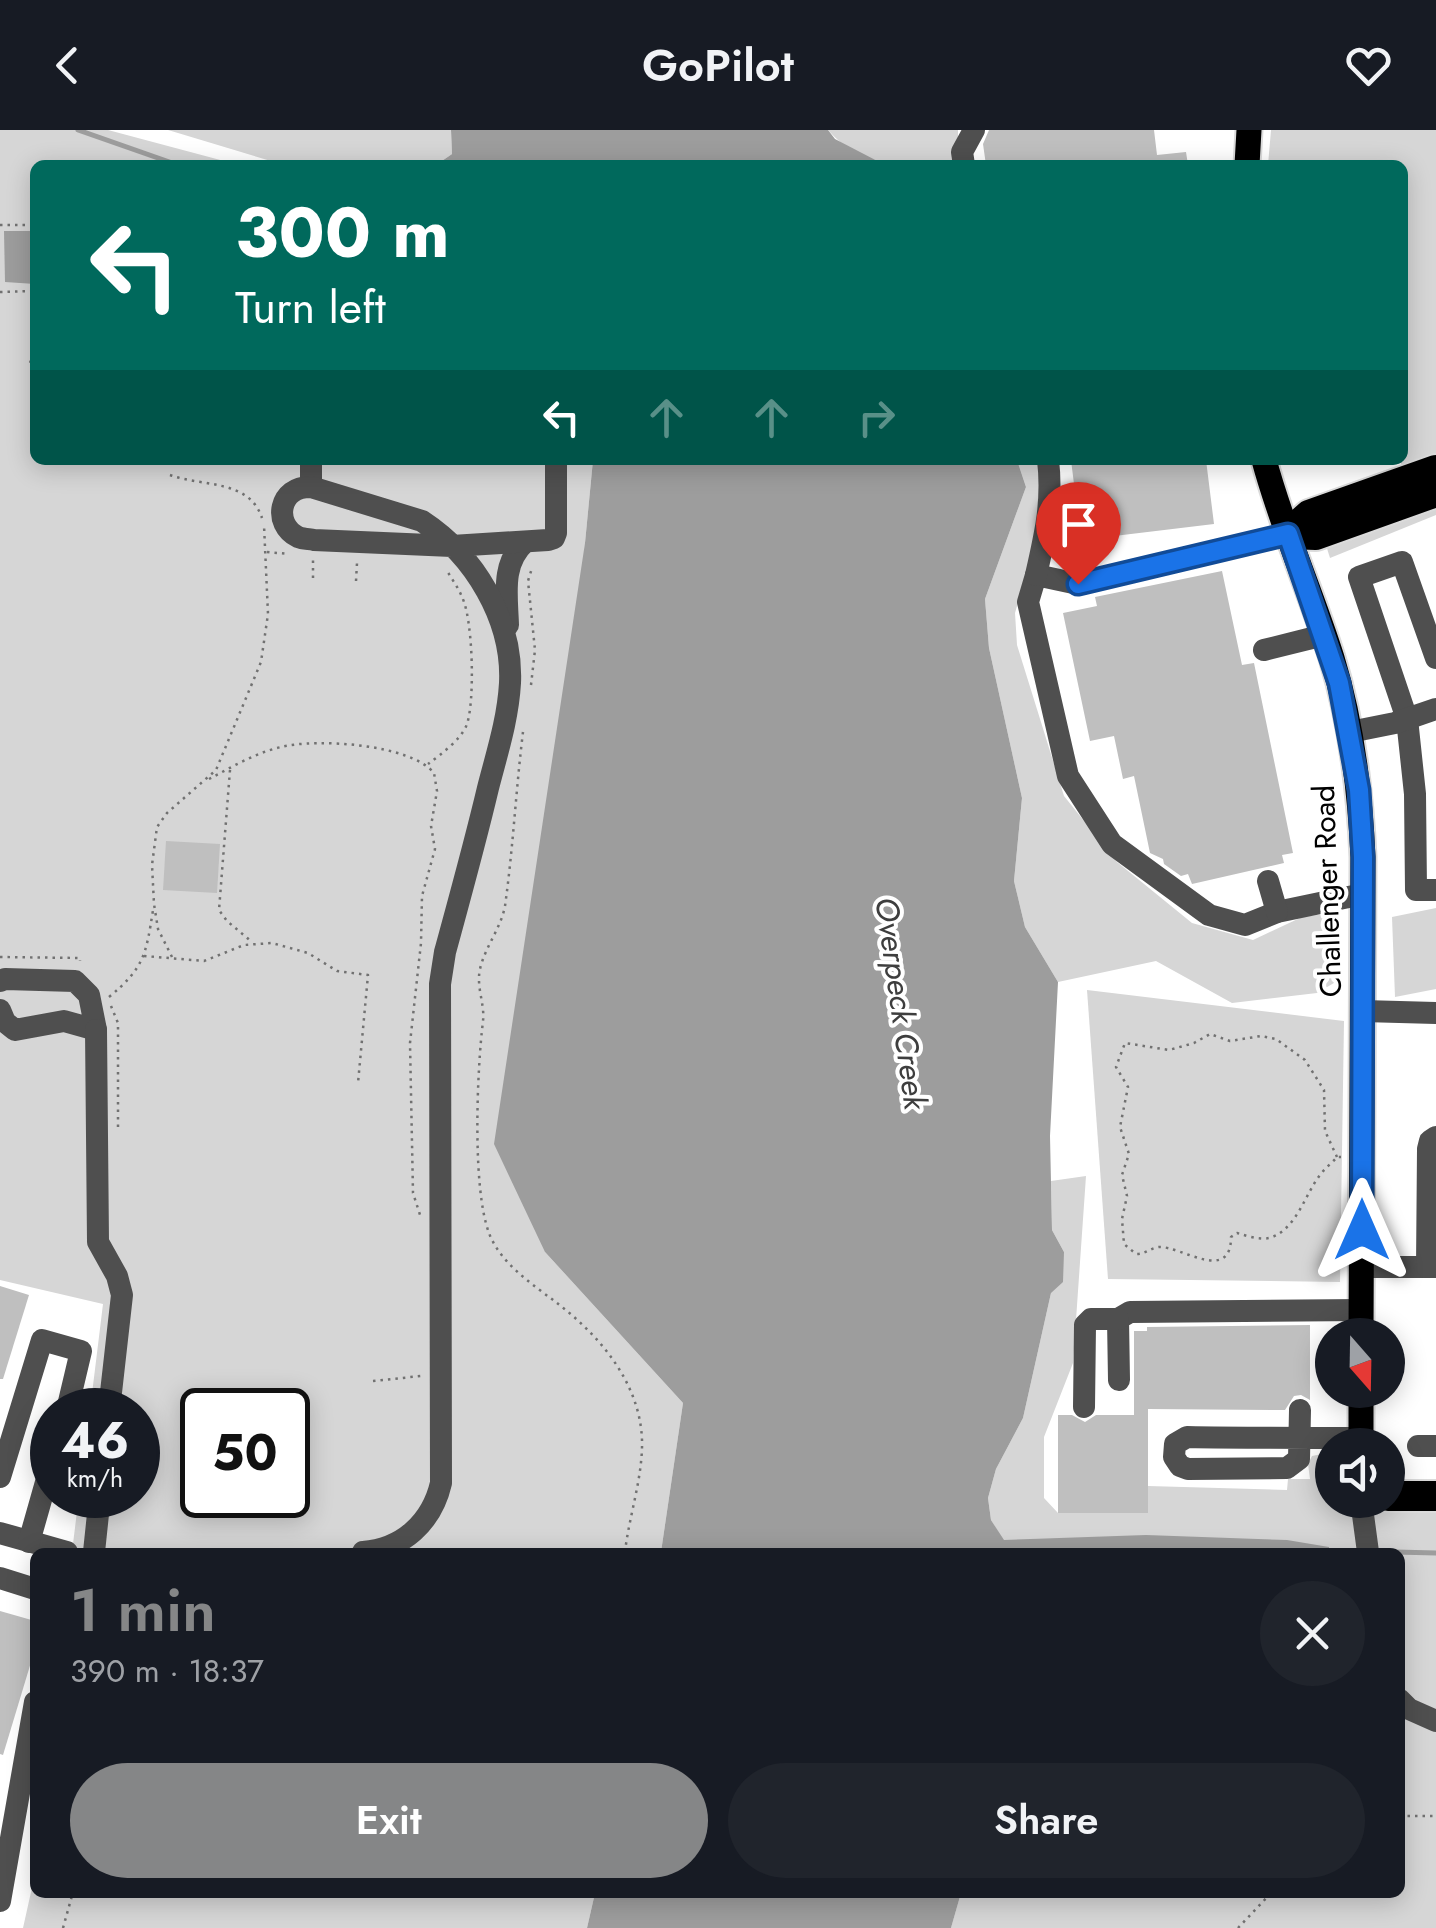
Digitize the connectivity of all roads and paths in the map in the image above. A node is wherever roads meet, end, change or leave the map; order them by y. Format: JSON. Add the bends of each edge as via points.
{"nodes":[{"id":1,"x":974,"y":130,"type":"edge"},
{"id":2,"x":1250,"y":130,"type":"edge"},
{"id":3,"x":963,"y":160,"type":"edge"},
{"id":4,"x":1247,"y":160,"type":"edge"},
{"id":5,"x":0,"y":225,"type":"edge"},
{"id":6,"x":30,"y":225,"type":"edge"},
{"id":7,"x":30,"y":291,"type":"edge"},
{"id":8,"x":0,"y":292,"type":"edge"},
{"id":9,"x":312,"y":465,"type":"edge"},
{"id":10,"x":556,"y":465,"type":"edge"},
{"id":11,"x":1049,"y":465,"type":"edge"},
{"id":12,"x":1266,"y":465,"type":"edge"},
{"id":13,"x":1436,"y":470,"type":"edge"},
{"id":14,"x":170,"y":476,"type":"dead end"},
{"id":15,"x":311,"y":487,"type":"junction"},
{"id":16,"x":1436,"y":492,"type":"edge"},
{"id":17,"x":1288,"y":534,"type":"junction"},
{"id":18,"x":525,"y":542,"type":"junction"},
{"id":19,"x":452,"y":546,"type":"junction"},
{"id":20,"x":532,"y":568,"type":"dead end"},
{"id":21,"x":1036,"y":575,"type":"junction"},
{"id":22,"x":1324,"y":635,"type":"junction"},
{"id":23,"x":505,"y":639,"type":"junction"},
{"id":24,"x":1264,"y":650,"type":"dead end"},
{"id":25,"x":1436,"y":658,"type":"edge"},
{"id":26,"x":530,"y":685,"type":"dead end"},
{"id":27,"x":1436,"y":709,"type":"edge"},
{"id":28,"x":525,"y":720,"type":"dead end"},
{"id":29,"x":1407,"y":720,"type":"junction"},
{"id":30,"x":1350,"y":732,"type":"junction"},
{"id":31,"x":427,"y":764,"type":"junction"},
{"id":32,"x":230,"y":768,"type":"junction"},
{"id":33,"x":208,"y":780,"type":"junction"},
{"id":34,"x":1268,"y":881,"type":"dead end"},
{"id":35,"x":1436,"y":890,"type":"edge"},
{"id":36,"x":1363,"y":894,"type":"junction"},
{"id":37,"x":154,"y":904,"type":"junction"},
{"id":38,"x":1277,"y":912,"type":"junction"},
{"id":39,"x":254,"y":943,"type":"junction"},
{"id":40,"x":144,"y":956,"type":"junction"},
{"id":41,"x":172,"y":958,"type":"junction"},
{"id":42,"x":0,"y":982,"type":"edge"},
{"id":43,"x":106,"y":1000,"type":"dead end"},
{"id":44,"x":0,"y":1010,"type":"edge"},
{"id":45,"x":1362,"y":1012,"type":"junction"},
{"id":46,"x":1436,"y":1013,"type":"edge"},
{"id":47,"x":96,"y":1030,"type":"junction"},
{"id":48,"x":358,"y":1083,"type":"dead end"},
{"id":49,"x":1436,"y":1138,"type":"edge"},
{"id":50,"x":1340,"y":1157,"type":"joint"},
{"id":51,"x":422,"y":1219,"type":"dead end"},
{"id":52,"x":1431,"y":1267,"type":"edge"},
{"id":53,"x":1362,"y":1268,"type":"junction"},
{"id":54,"x":1328,"y":1318,"type":"edge"},
{"id":55,"x":1362,"y":1318,"type":"edge"},
{"id":56,"x":1118,"y":1319,"type":"junction"},
{"id":57,"x":426,"y":1375,"type":"dead end"},
{"id":58,"x":373,"y":1380,"type":"dead end"},
{"id":59,"x":1118,"y":1380,"type":"dead end"},
{"id":60,"x":72,"y":1388,"type":"edge"},
{"id":61,"x":112,"y":1388,"type":"edge"},
{"id":62,"x":1084,"y":1407,"type":"dead end"},
{"id":63,"x":1300,"y":1410,"type":"dead end"},
{"id":64,"x":1300,"y":1438,"type":"junction"},
{"id":65,"x":1315,"y":1439,"type":"edge"},
{"id":66,"x":0,"y":1477,"type":"edge"},
{"id":67,"x":1405,"y":1496,"type":"edge"},
{"id":68,"x":1436,"y":1496,"type":"edge"},
{"id":69,"x":37,"y":1518,"type":"edge"},
{"id":70,"x":98,"y":1518,"type":"edge"},
{"id":71,"x":1359,"y":1518,"type":"edge"},
{"id":72,"x":1363,"y":1518,"type":"edge"},
{"id":73,"x":0,"y":1533,"type":"edge"},
{"id":74,"x":30,"y":1542,"type":"junction"},
{"id":75,"x":49,"y":1548,"type":"edge"},
{"id":76,"x":94,"y":1548,"type":"edge"},
{"id":77,"x":389,"y":1548,"type":"edge"},
{"id":78,"x":626,"y":1548,"type":"edge"},
{"id":79,"x":1353,"y":1548,"type":"edge"},
{"id":80,"x":1367,"y":1548,"type":"edge"},
{"id":81,"x":0,"y":1578,"type":"edge"},
{"id":82,"x":30,"y":1587,"type":"edge"},
{"id":83,"x":1405,"y":1704,"type":"edge"},
{"id":84,"x":1405,"y":1718,"type":"edge"},
{"id":85,"x":30,"y":1722,"type":"edge"},
{"id":86,"x":1436,"y":1722,"type":"edge"},
{"id":87,"x":1436,"y":1730,"type":"edge"},
{"id":88,"x":8,"y":1808,"type":"edge"},
{"id":89,"x":1405,"y":1816,"type":"edge"},
{"id":90,"x":1436,"y":1816,"type":"edge"},
{"id":91,"x":70,"y":1898,"type":"edge"},
{"id":92,"x":1266,"y":1898,"type":"edge"},
{"id":93,"x":0,"y":1901,"type":"edge"},
{"id":94,"x":62,"y":1928,"type":"edge"},
{"id":95,"x":1238,"y":1928,"type":"edge"}],
"edges":[{"from":1,"to":3,"type":"street"},
{"from":2,"to":4,"type":"main road"},
{"from":5,"to":6,"type":"path"},
{"from":7,"to":8,"type":"path"},
{"from":9,"to":15,"type":"street"},
{"from":10,"to":18,"type":"street","via":[[556,536]]},
{"from":11,"to":21,"type":"street","via":[[1048,523]]},
{"from":12,"to":17,"type":"main road","name":"Challenger Road"},
{"from":13,"to":17,"type":"highway","via":[[1308,515]]},
{"from":14,"to":33,"type":"path","via":[[242,491],[258,505],[264,527],[266,640]]},
{"from":15,"to":19,"type":"street","via":[[422,521]]},
{"from":15,"to":19,"type":"street","via":[[299,486],[284,500],[283,515],[298,537]]},
{"from":16,"to":17,"type":"highway","via":[[1316,535]]},
{"from":17,"to":21,"type":"street","via":[[1078,584]]},
{"from":17,"to":22,"type":"main road","name":"Challenger Road"},
{"from":18,"to":19,"type":"street"},
{"from":18,"to":23,"type":"street","via":[[506,579]]},
{"from":19,"to":23,"type":"street","via":[[484,586]]},
{"from":19,"to":31,"type":"path","via":[[446,569],[470,629],[468,720]]},
{"from":20,"to":26,"type":"path"},
{"from":21,"to":38,"type":"street","via":[[1028,602],[1068,776],[1112,844],[1209,914],[1245,924]]},
{"from":22,"to":24,"type":"street"},
{"from":22,"to":30,"type":"main road","name":"Challenger Road"},
{"from":23,"to":77,"type":"street","via":[[510,680],[502,737],[440,984],[441,1483],[414,1532]]},
{"from":25,"to":29,"type":"street","via":[[1402,562],[1359,576]]},
{"from":27,"to":29,"type":"street"},
{"from":28,"to":78,"type":"path","via":[[505,905],[479,976],[481,1191],[498,1249],[607,1350],[636,1408],[641,1461]]},
{"from":29,"to":30,"type":"street"},
{"from":29,"to":35,"type":"street","via":[[1416,890]]},
{"from":30,"to":36,"type":"main road","name":"Challenger Road"},
{"from":31,"to":32,"type":"path","via":[[380,749],[303,744],[264,751]]},
{"from":31,"to":51,"type":"path","via":[[437,791],[430,826],[435,849],[422,896],[410,1043],[414,1193]]},
{"from":32,"to":33,"type":"path"},
{"from":32,"to":39,"type":"path","via":[[219,910]]},
{"from":33,"to":37,"type":"path","via":[[157,827]]},
{"from":34,"to":38,"type":"street"},
{"from":36,"to":38,"type":"street"},
{"from":36,"to":45,"type":"main road","name":"Challenger Road"},
{"from":37,"to":40,"type":"path"},
{"from":37,"to":41,"type":"path"},
{"from":39,"to":41,"type":"path","via":[[204,961]]},
{"from":39,"to":48,"type":"path","via":[[289,946],[336,972],[368,976]]},
{"from":40,"to":41,"type":"path"},
{"from":40,"to":43,"type":"path","via":[[134,976]]},
{"from":42,"to":47,"type":"street","via":[[75,981],[89,995]]},
{"from":44,"to":47,"type":"street","via":[[14,1030],[64,1021]]},
{"from":45,"to":46,"type":"street"},
{"from":45,"to":53,"type":"main road","name":"Challenger Road"},
{"from":47,"to":61,"type":"street","via":[[98,1242],[122,1295]]},
{"from":49,"to":52,"type":"street","via":[[1428,1149]]},
{"from":50,"to":50,"type":"path","via":[[1276,1235],[1237,1234],[1231,1251],[1218,1260],[1159,1247],[1136,1254],[1124,1244],[1122,1175],[1129,1146],[1120,1127],[1128,1087],[1116,1066],[1119,1055],[1125,1043],[1169,1050],[1210,1034],[1230,1041],[1276,1039],[1305,1060],[1321,1084],[1325,1130]]},
{"from":52,"to":53,"type":"street"},
{"from":53,"to":55,"type":"main road","name":"Challenger Road"},
{"from":54,"to":56,"type":"street","via":[[1144,1311]]},
{"from":56,"to":59,"type":"street"},
{"from":56,"to":62,"type":"street","via":[[1092,1319],[1085,1326]]},
{"from":57,"to":58,"type":"path"},
{"from":60,"to":66,"type":"street","via":[[81,1351],[42,1340]]},
{"from":63,"to":64,"type":"street"},
{"from":64,"to":64,"type":"street","via":[[1187,1437],[1173,1452],[1188,1469],[1287,1468],[1299,1460]]},
{"from":64,"to":65,"type":"street"},
{"from":67,"to":68,"type":"highway"},
{"from":69,"to":74,"type":"street"},
{"from":70,"to":76,"type":"street"},
{"from":71,"to":79,"type":"street"},
{"from":72,"to":80,"type":"street"},
{"from":73,"to":74,"type":"street"},
{"from":74,"to":75,"type":"street"},
{"from":81,"to":82,"type":"street"},
{"from":83,"to":86,"type":"street"},
{"from":84,"to":87,"type":"street"},
{"from":85,"to":88,"type":"street"},
{"from":88,"to":93,"type":"street"},
{"from":89,"to":90,"type":"path"},
{"from":91,"to":94,"type":"path"},
{"from":92,"to":95,"type":"path"}]}
